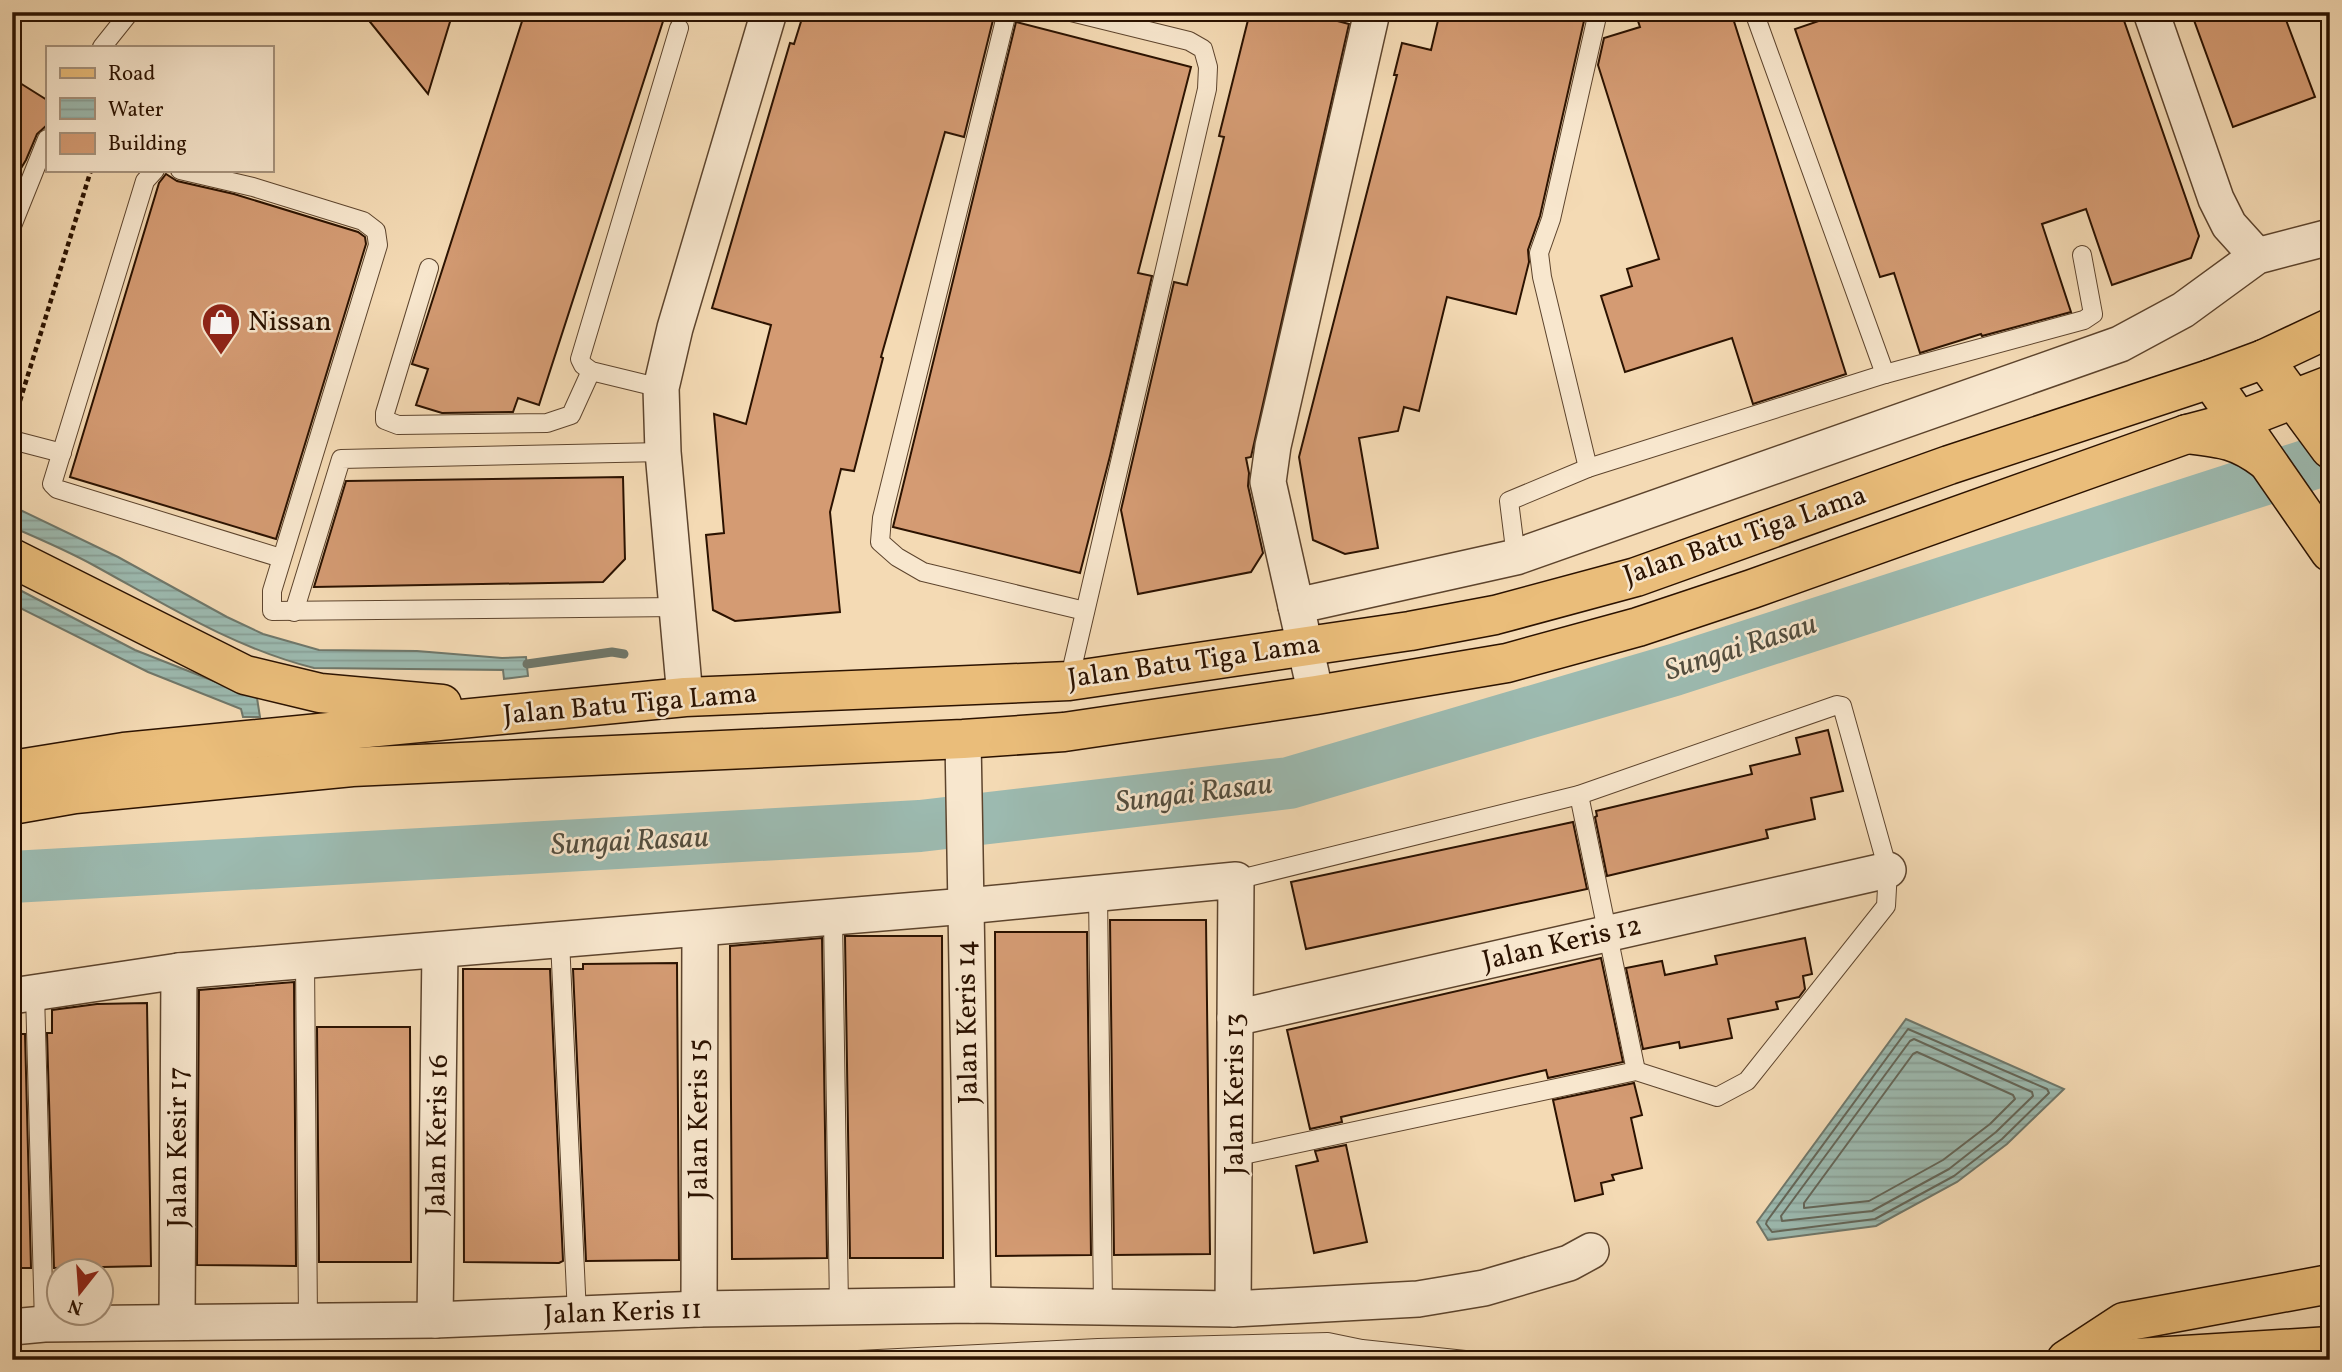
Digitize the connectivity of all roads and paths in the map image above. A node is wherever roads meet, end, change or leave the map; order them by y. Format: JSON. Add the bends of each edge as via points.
{"nodes":[{"id":1,"x":130,"y":12,"type":"edge"},
{"id":2,"x":769,"y":12,"type":"edge"},
{"id":3,"x":1007,"y":12,"type":"edge"},
{"id":4,"x":1071,"y":12,"type":"edge"},
{"id":5,"x":1372,"y":12,"type":"edge"},
{"id":6,"x":1598,"y":12,"type":"edge"},
{"id":7,"x":1754,"y":12,"type":"edge"},
{"id":8,"x":2151,"y":12,"type":"edge"},
{"id":9,"x":679,"y":28,"type":"dead end"},
{"id":10,"x":104,"y":46,"type":"edge"},
{"id":11,"x":46,"y":141,"type":"edge"},
{"id":12,"x":91,"y":172,"type":"edge"},
{"id":13,"x":153,"y":172,"type":"edge"},
{"id":14,"x":189,"y":172,"type":"edge"},
{"id":15,"x":12,"y":226,"type":"edge"},
{"id":16,"x":2330,"y":237,"type":"edge"},
{"id":17,"x":2082,"y":255,"type":"dead end"},
{"id":18,"x":2257,"y":256,"type":"junction"},
{"id":19,"x":429,"y":268,"type":"dead end"},
{"id":20,"x":2330,"y":328,"type":"edge"},
{"id":21,"x":2264,"y":359,"type":"junction"},
{"id":22,"x":591,"y":371,"type":"junction"},
{"id":23,"x":1885,"y":374,"type":"junction"},
{"id":24,"x":2210,"y":379,"type":"junction"},
{"id":25,"x":661,"y":388,"type":"junction"},
{"id":26,"x":2320,"y":416,"type":"edge"},
{"id":27,"x":12,"y":425,"type":"edge"},
{"id":28,"x":12,"y":440,"type":"edge"},
{"id":29,"x":2253,"y":443,"type":"junction"},
{"id":30,"x":663,"y":452,"type":"junction"},
{"id":31,"x":62,"y":453,"type":"junction"},
{"id":32,"x":1588,"y":468,"type":"junction"},
{"id":33,"x":2330,"y":552,"type":"edge"},
{"id":34,"x":1516,"y":557,"type":"junction"},
{"id":35,"x":12,"y":558,"type":"edge"},
{"id":36,"x":281,"y":558,"type":"junction"},
{"id":37,"x":1296,"y":606,"type":"junction"},
{"id":38,"x":678,"y":607,"type":"junction"},
{"id":39,"x":1085,"y":611,"type":"junction"},
{"id":40,"x":294,"y":612,"type":"junction"},
{"id":41,"x":1306,"y":646,"type":"junction"},
{"id":42,"x":1069,"y":681,"type":"junction"},
{"id":43,"x":1316,"y":695,"type":"junction"},
{"id":44,"x":685,"y":697,"type":"junction"},
{"id":45,"x":534,"y":712,"type":"junction"},
{"id":46,"x":963,"y":739,"type":"junction"},
{"id":47,"x":12,"y":770,"type":"edge"},
{"id":48,"x":1579,"y":795,"type":"junction"},
{"id":49,"x":12,"y":805,"type":"edge"},
{"id":50,"x":1888,"y":870,"type":"junction"},
{"id":51,"x":1236,"y":880,"type":"junction"},
{"id":52,"x":966,"y":891,"type":"junction"},
{"id":53,"x":1098,"y":893,"type":"junction"},
{"id":54,"x":833,"y":918,"type":"junction"},
{"id":55,"x":700,"y":929,"type":"junction"},
{"id":56,"x":1608,"y":934,"type":"junction"},
{"id":57,"x":560,"y":940,"type":"junction"},
{"id":58,"x":440,"y":950,"type":"junction"},
{"id":59,"x":305,"y":961,"type":"junction"},
{"id":60,"x":179,"y":971,"type":"junction"},
{"id":61,"x":24,"y":994,"type":"edge"},
{"id":62,"x":1235,"y":1018,"type":"junction"},
{"id":63,"x":1636,"y":1071,"type":"junction"},
{"id":64,"x":1234,"y":1157,"type":"junction"},
{"id":65,"x":1591,"y":1251,"type":"dead end"},
{"id":66,"x":2330,"y":1284,"type":"edge"},
{"id":67,"x":973,"y":1305,"type":"junction"},
{"id":68,"x":839,"y":1307,"type":"junction"},
{"id":69,"x":1103,"y":1307,"type":"junction"},
{"id":70,"x":699,"y":1309,"type":"junction"},
{"id":71,"x":1233,"y":1309,"type":"junction"},
{"id":72,"x":577,"y":1315,"type":"junction"},
{"id":73,"x":435,"y":1320,"type":"junction"},
{"id":74,"x":308,"y":1321,"type":"junction"},
{"id":75,"x":177,"y":1322,"type":"junction"},
{"id":76,"x":28,"y":1325,"type":"edge"},
{"id":77,"x":2330,"y":1346,"type":"edge"},
{"id":78,"x":858,"y":1360,"type":"edge"},
{"id":79,"x":1465,"y":1360,"type":"edge"},
{"id":80,"x":2066,"y":1360,"type":"edge"},
{"id":81,"x":2104,"y":1360,"type":"edge"}],
"edges":[{"from":1,"to":10,"type":"lane"},
{"from":2,"to":25,"type":"street"},
{"from":3,"to":39,"type":"lane","via":[[882,518],[880,542],[923,572]]},
{"from":4,"to":39,"type":"lane","via":[[1189,41],[1203,49],[1208,67],[1207,89]]},
{"from":5,"to":37,"type":"street","via":[[1271,458],[1268,482]]},
{"from":6,"to":32,"type":"lane","via":[[1552,219],[1539,253]]},
{"from":7,"to":23,"type":"lane"},
{"from":8,"to":18,"type":"street","via":[[2216,199],[2230,225]]},
{"from":9,"to":22,"type":"lane","via":[[580,359]]},
{"from":11,"to":15,"type":"lane"},
{"from":12,"to":27,"type":"path"},
{"from":13,"to":31,"type":"lane","via":[[145,181]]},
{"from":14,"to":36,"type":"lane","via":[[363,221],[376,232],[378,245]]},
{"from":16,"to":18,"type":"street"},
{"from":17,"to":23,"type":"lane","via":[[2093,314],[2084,320]]},
{"from":18,"to":34,"type":"street","via":[[2183,310],[2120,344]]},
{"from":19,"to":22,"type":"lane","via":[[385,420],[398,425],[547,423],[571,415]]},
{"from":20,"to":21,"type":"main road","name":"Jalan Batu Tiga Lama"},
{"from":21,"to":24,"type":"main road","name":"Jalan Batu Tiga Lama"},
{"from":21,"to":26,"type":"main road"},
{"from":22,"to":25,"type":"lane"},
{"from":23,"to":32,"type":"lane"},
{"from":24,"to":29,"type":"main road"},
{"from":24,"to":41,"type":"main road","name":"Jalan Batu Tiga Lama","via":[[1636,576],[1495,615]]},
{"from":25,"to":30,"type":"street"},
{"from":26,"to":29,"type":"main road","name":"Jalan Batu Tiga Lama"},
{"from":28,"to":31,"type":"lane"},
{"from":29,"to":33,"type":"main road"},
{"from":29,"to":43,"type":"main road","name":"Jalan Batu Tiga Lama","via":[[2187,434],[1638,627],[1507,663]]},
{"from":30,"to":38,"type":"street"},
{"from":30,"to":40,"type":"lane","via":[[341,459]]},
{"from":31,"to":36,"type":"lane","via":[[52,484],[57,488]]},
{"from":32,"to":34,"type":"lane","via":[[1509,500]]},
{"from":34,"to":37,"type":"street"},
{"from":35,"to":45,"type":"main road","via":[[245,675],[320,693]]},
{"from":36,"to":40,"type":"lane","via":[[272,611]]},
{"from":37,"to":41,"type":"street"},
{"from":38,"to":40,"type":"lane"},
{"from":38,"to":44,"type":"street"},
{"from":39,"to":42,"type":"lane"},
{"from":41,"to":42,"type":"main road","name":"Jalan Batu Tiga Lama"},
{"from":41,"to":43,"type":"street"},
{"from":42,"to":44,"type":"main road","name":"Jalan Batu Tiga Lama"},
{"from":43,"to":46,"type":"main road","name":"Jalan Batu Tiga Lama","via":[[1064,732]]},
{"from":44,"to":45,"type":"main road","name":"Jalan Batu Tiga Lama"},
{"from":45,"to":47,"type":"main road","name":"Jalan Batu Tiga Lama","via":[[124,752]]},
{"from":46,"to":49,"type":"main road","name":"Jalan Batu Tiga Lama","via":[[352,767],[75,794]]},
{"from":46,"to":52,"type":"street","name":"Jalan Keris 14"},
{"from":48,"to":50,"type":"lane","via":[[1831,706],[1842,706]]},
{"from":48,"to":51,"type":"lane"},
{"from":48,"to":56,"type":"lane"},
{"from":50,"to":56,"type":"street","name":"Jalan Keris 12"},
{"from":50,"to":63,"type":"lane","via":[[1885,906],[1747,1081],[1717,1097]]},
{"from":51,"to":53,"type":"street"},
{"from":51,"to":62,"type":"street","name":"Jalan Keris 13"},
{"from":52,"to":53,"type":"street"},
{"from":52,"to":54,"type":"street"},
{"from":52,"to":67,"type":"street","name":"Jalan Keris 14"},
{"from":53,"to":69,"type":"lane"},
{"from":54,"to":55,"type":"street"},
{"from":54,"to":68,"type":"lane"},
{"from":55,"to":57,"type":"street"},
{"from":55,"to":70,"type":"street","name":"Jalan Keris 15"},
{"from":56,"to":62,"type":"street","name":"Jalan Keris 12"},
{"from":56,"to":63,"type":"lane"},
{"from":57,"to":58,"type":"street"},
{"from":57,"to":72,"type":"lane"},
{"from":58,"to":59,"type":"street"},
{"from":58,"to":73,"type":"street","name":"Jalan Keris 16"},
{"from":59,"to":60,"type":"street"},
{"from":59,"to":74,"type":"lane"},
{"from":60,"to":61,"type":"street"},
{"from":60,"to":75,"type":"street","name":"Jalan Kesir 17"},
{"from":61,"to":76,"type":"lane"},
{"from":62,"to":64,"type":"street","name":"Jalan Keris 13"},
{"from":63,"to":64,"type":"lane"},
{"from":64,"to":71,"type":"street","name":"Jalan Keris 13"},
{"from":65,"to":71,"type":"street","name":"Jalan Keris 11","via":[[1569,1263],[1484,1287],[1418,1299]]},
{"from":66,"to":80,"type":"main road","via":[[2124,1322]]},
{"from":67,"to":68,"type":"street","name":"Jalan Keris 11"},
{"from":67,"to":69,"type":"street","name":"Jalan Keris 11"},
{"from":68,"to":70,"type":"street","name":"Jalan Keris 11"},
{"from":69,"to":71,"type":"street","name":"Jalan Keris 11"},
{"from":70,"to":72,"type":"street","name":"Jalan Keris 11"},
{"from":72,"to":73,"type":"street","name":"Jalan Keris 11"},
{"from":73,"to":74,"type":"street","name":"Jalan Keris 11"},
{"from":74,"to":75,"type":"street","name":"Jalan Keris 11"},
{"from":75,"to":76,"type":"street","name":"Jalan Keris 11"},
{"from":77,"to":81,"type":"main road"},
{"from":78,"to":79,"type":"lane","via":[[1328,1342]]}]}
